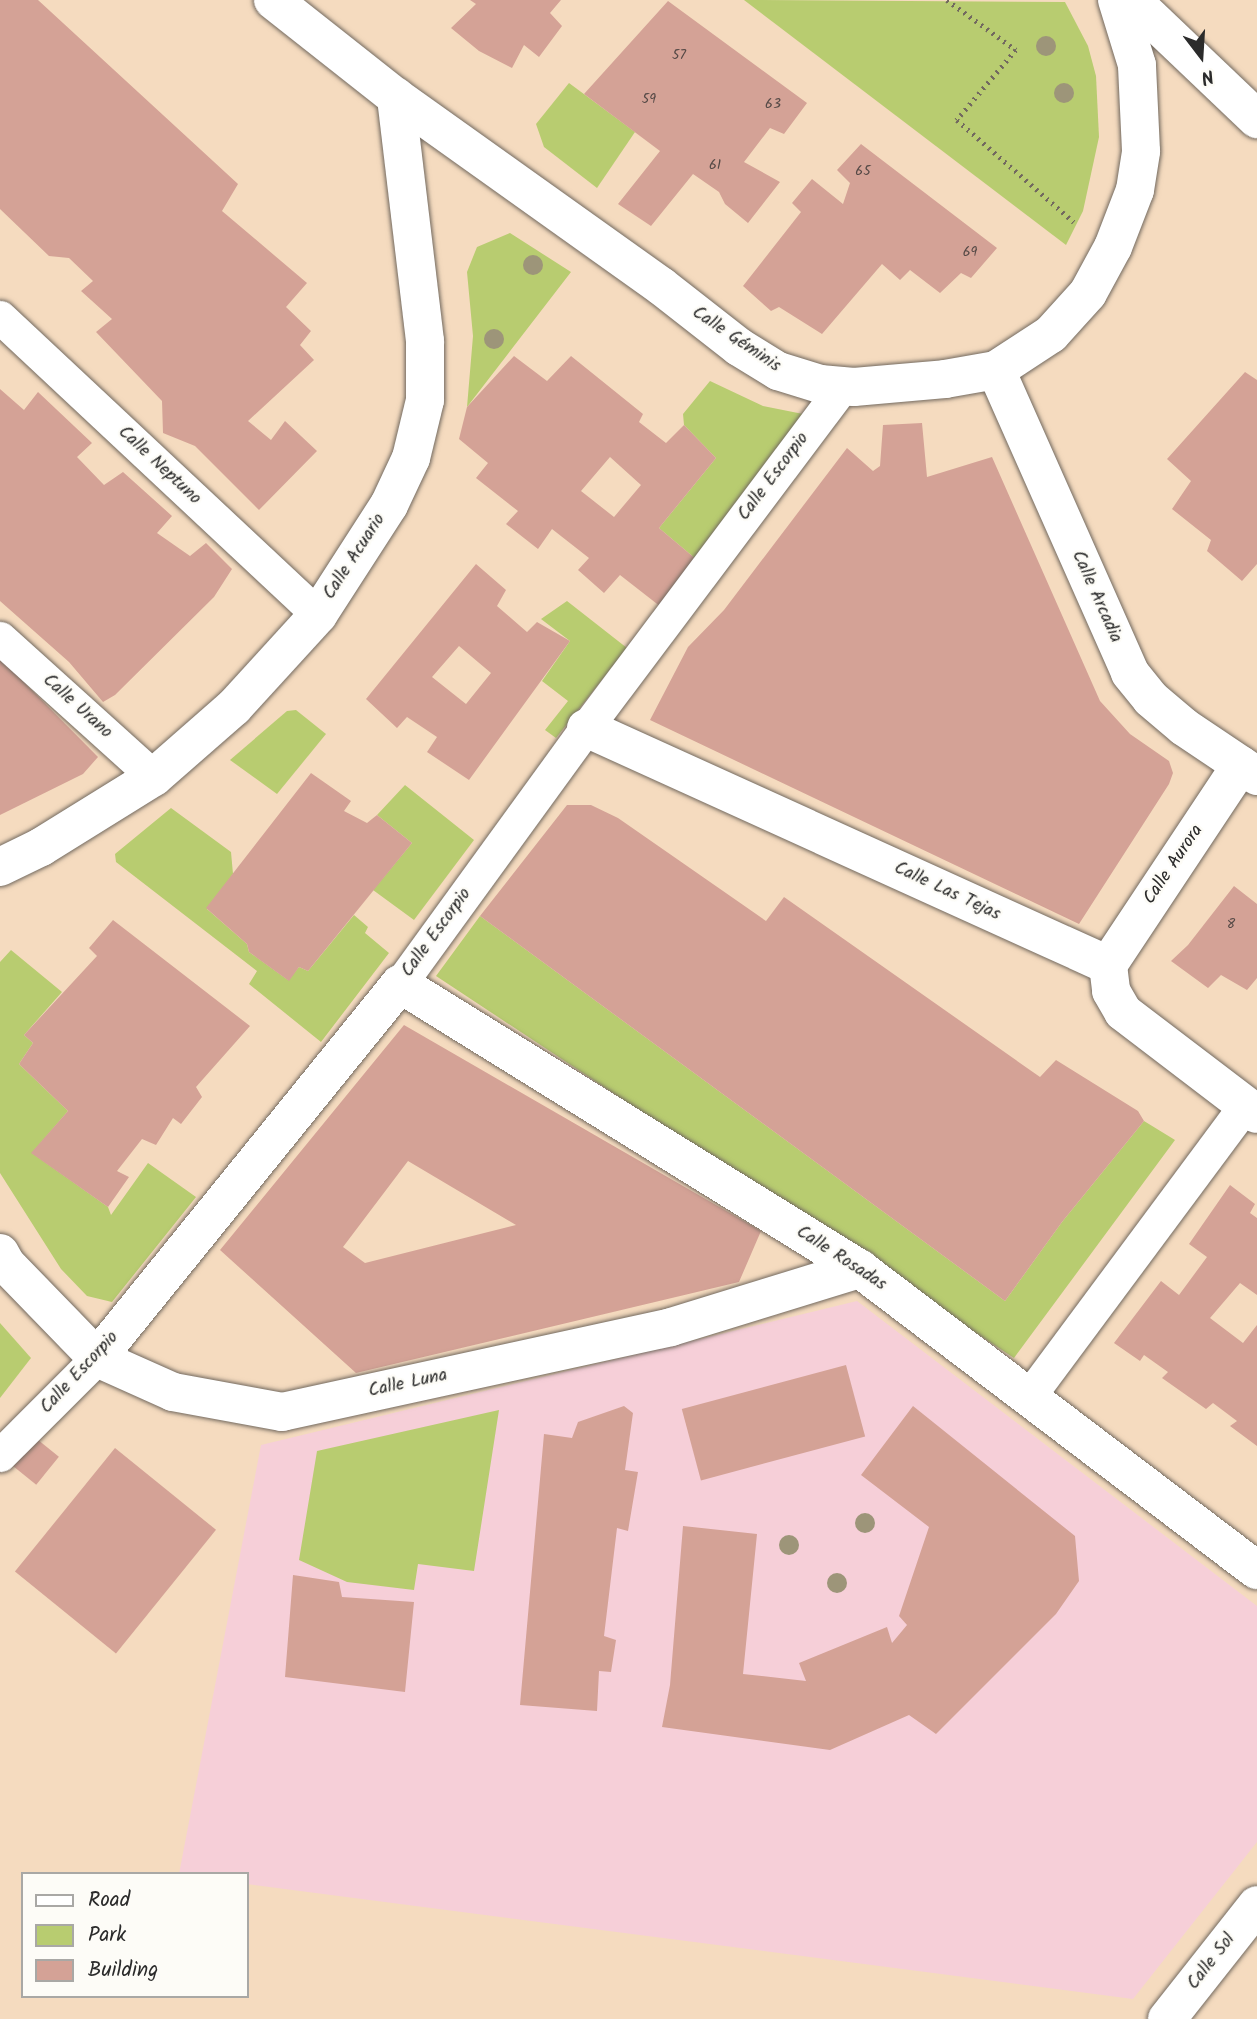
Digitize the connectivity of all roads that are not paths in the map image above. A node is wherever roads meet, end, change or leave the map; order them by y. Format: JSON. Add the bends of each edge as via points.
{"nodes":[{"id":1,"x":273,"y":0,"type":"edge"},
{"id":2,"x":1117,"y":0,"type":"edge"},
{"id":3,"x":1132,"y":0,"type":"edge"},
{"id":4,"x":396,"y":97,"type":"junction"},
{"id":5,"x":1257,"y":119,"type":"edge"},
{"id":6,"x":0,"y":317,"type":"edge"},
{"id":7,"x":996,"y":370,"type":"junction"},
{"id":8,"x":843,"y":386,"type":"junction"},
{"id":9,"x":318,"y":615,"type":"junction"},
{"id":10,"x":0,"y":638,"type":"edge"},
{"id":11,"x":586,"y":728,"type":"junction"},
{"id":12,"x":1249,"y":770,"type":"edge"},
{"id":13,"x":154,"y":777,"type":"junction"},
{"id":14,"x":0,"y":867,"type":"edge"},
{"id":15,"x":1108,"y":965,"type":"junction"},
{"id":16,"x":400,"y":984,"type":"junction"},
{"id":17,"x":1251,"y":1110,"type":"edge"},
{"id":18,"x":0,"y":1253,"type":"edge"},
{"id":19,"x":860,"y":1269,"type":"junction"},
{"id":20,"x":97,"y":1358,"type":"junction"},
{"id":21,"x":1030,"y":1395,"type":"junction"},
{"id":22,"x":0,"y":1455,"type":"edge"},
{"id":23,"x":1257,"y":1570,"type":"edge"},
{"id":24,"x":1257,"y":1905,"type":"edge"},
{"id":25,"x":1167,"y":2019,"type":"edge"}],
"edges":[{"from":1,"to":4,"type":"street","name":"Calle Géminis"},
{"from":2,"to":7,"type":"street","name":"Calle Géminis","via":[[1137,65],[1140,92],[1141,151],[1135,190],[1113,247],[1088,293],[1051,334]]},
{"from":3,"to":5,"type":"street"},
{"from":4,"to":8,"type":"street","name":"Calle Géminis","via":[[778,372]]},
{"from":4,"to":9,"type":"street","name":"Calle Acuario","via":[[425,341],[425,400],[411,458],[389,505]]},
{"from":6,"to":9,"type":"street","name":"Calle Neptuno"},
{"from":7,"to":8,"type":"street","name":"Calle Géminis","via":[[945,379]]},
{"from":7,"to":12,"type":"street","name":"Calle Arcadia","via":[[1130,673],[1151,699],[1184,727]]},
{"from":8,"to":11,"type":"street","name":"Calle Escorpio"},
{"from":9,"to":13,"type":"street","name":"Calle Acuario","via":[[234,707]]},
{"from":10,"to":13,"type":"street","name":"Calle Urano"},
{"from":11,"to":15,"type":"street","name":"Calle Las Tejas"},
{"from":11,"to":16,"type":"street","name":"Calle Escorpio"},
{"from":12,"to":15,"type":"street","name":"Calle Aurora"},
{"from":13,"to":14,"type":"street","name":"Calle Acuario"},
{"from":15,"to":17,"type":"street","via":[[1111,991],[1123,1012]]},
{"from":16,"to":19,"type":"street","name":"Calle Rosadas"},
{"from":16,"to":20,"type":"street","name":"Calle Escorpio"},
{"from":17,"to":21,"type":"street"},
{"from":18,"to":20,"type":"street","name":"Calle Luna"},
{"from":19,"to":20,"type":"street","name":"Calle Luna","via":[[671,1327],[282,1412],[173,1392]]},
{"from":19,"to":21,"type":"street","name":"Calle Rosadas"},
{"from":20,"to":22,"type":"street","name":"Calle Escorpio"},
{"from":21,"to":23,"type":"street","name":"Calle Rosadas"},
{"from":24,"to":25,"type":"street","name":"Calle Sol"}]}
